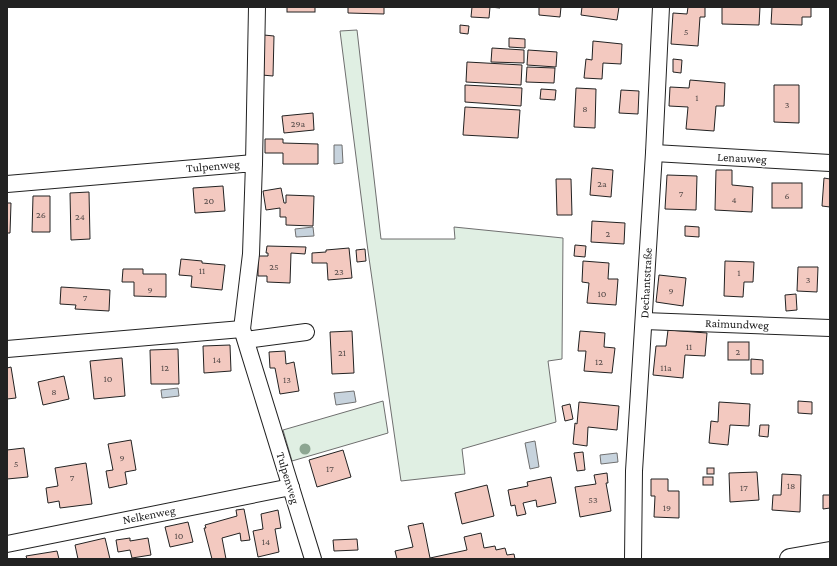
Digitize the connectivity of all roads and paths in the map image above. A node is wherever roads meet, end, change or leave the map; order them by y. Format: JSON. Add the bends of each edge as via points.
{"nodes":[{"id":1,"x":258,"y":7,"type":"edge"},
{"id":2,"x":661,"y":7,"type":"edge"},
{"id":3,"x":654,"y":153,"type":"junction"},
{"id":4,"x":830,"y":162,"type":"edge"},
{"id":5,"x":254,"y":163,"type":"junction"},
{"id":6,"x":7,"y":184,"type":"edge"},
{"id":7,"x":644,"y":321,"type":"junction"},
{"id":8,"x":830,"y":328,"type":"edge"},
{"id":9,"x":306,"y":332,"type":"dead end"},
{"id":10,"x":244,"y":334,"type":"junction"},
{"id":11,"x":7,"y":349,"type":"edge"},
{"id":12,"x":291,"y":487,"type":"junction"},
{"id":13,"x":7,"y":544,"type":"edge"},
{"id":14,"x":830,"y":552,"type":"edge"},
{"id":15,"x":313,"y":559,"type":"edge"},
{"id":16,"x":633,"y":559,"type":"edge"},
{"id":17,"x":790,"y":559,"type":"edge"}],
"edges":[{"from":1,"to":5,"type":"street"},
{"from":2,"to":3,"type":"street","name":"Dechantstraße"},
{"from":3,"to":4,"type":"street","name":"Lenauweg"},
{"from":3,"to":7,"type":"street","name":"Dechantstraße"},
{"from":5,"to":6,"type":"street","name":"Tulpenweg"},
{"from":5,"to":10,"type":"street","name":"Tulpenweg","via":[[251,254]]},
{"from":7,"to":8,"type":"street","name":"Raimundweg"},
{"from":7,"to":16,"type":"street","name":"Dechantstraße","via":[[634,471]]},
{"from":9,"to":10,"type":"street"},
{"from":10,"to":11,"type":"street"},
{"from":10,"to":12,"type":"street","name":"Tulpenweg"},
{"from":12,"to":13,"type":"street","name":"Nelkenweg"},
{"from":12,"to":15,"type":"street","name":"Tulpenweg"},
{"from":14,"to":17,"type":"main road"}]}
